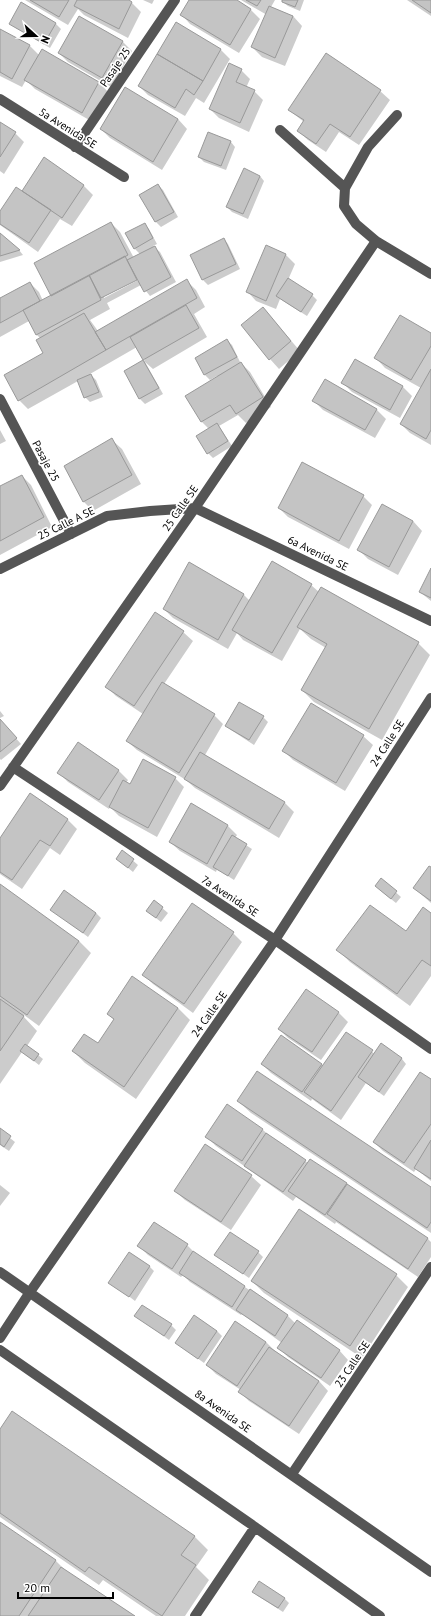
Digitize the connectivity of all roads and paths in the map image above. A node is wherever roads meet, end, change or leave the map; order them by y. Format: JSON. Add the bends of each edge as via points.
{"nodes":[{"id":1,"x":175,"y":0,"type":"edge"},
{"id":2,"x":0,"y":99,"type":"edge"},
{"id":3,"x":397,"y":115,"type":"dead end"},
{"id":4,"x":280,"y":130,"type":"dead end"},
{"id":5,"x":75,"y":147,"type":"junction"},
{"id":6,"x":124,"y":177,"type":"dead end"},
{"id":7,"x":345,"y":188,"type":"junction"},
{"id":8,"x":376,"y":241,"type":"junction"},
{"id":9,"x":431,"y":274,"type":"edge"},
{"id":10,"x":0,"y":399,"type":"edge"},
{"id":11,"x":195,"y":508,"type":"junction"},
{"id":12,"x":71,"y":534,"type":"junction"},
{"id":13,"x":0,"y":569,"type":"edge"},
{"id":14,"x":431,"y":621,"type":"edge"},
{"id":15,"x":431,"y":698,"type":"edge"},
{"id":16,"x":13,"y":767,"type":"junction"},
{"id":17,"x":0,"y":786,"type":"edge"},
{"id":18,"x":275,"y":940,"type":"junction"},
{"id":19,"x":431,"y":1049,"type":"edge"},
{"id":20,"x":431,"y":1267,"type":"edge"},
{"id":21,"x":0,"y":1272,"type":"edge"},
{"id":22,"x":30,"y":1292,"type":"junction"},
{"id":23,"x":0,"y":1338,"type":"edge"},
{"id":24,"x":0,"y":1350,"type":"edge"},
{"id":25,"x":292,"y":1474,"type":"junction"},
{"id":26,"x":255,"y":1527,"type":"junction"},
{"id":27,"x":431,"y":1572,"type":"edge"},
{"id":28,"x":195,"y":1616,"type":"edge"},
{"id":29,"x":380,"y":1616,"type":"edge"}],
"edges":[{"from":1,"to":5,"type":"street","name":"Pasaje 25"},
{"from":2,"to":5,"type":"street","name":"5a Avenida SE"},
{"from":3,"to":7,"type":"street","via":[[368,147]]},
{"from":4,"to":7,"type":"street"},
{"from":5,"to":6,"type":"street","name":"5a Avenida SE"},
{"from":7,"to":8,"type":"street","via":[[344,206],[356,224]]},
{"from":8,"to":9,"type":"street"},
{"from":8,"to":11,"type":"street","name":"25 Calle SE"},
{"from":10,"to":12,"type":"street","name":"Pasaje 25"},
{"from":11,"to":12,"type":"street","name":"25 Calle A SE","via":[[107,516]]},
{"from":11,"to":14,"type":"street","name":"6a Avenida SE"},
{"from":11,"to":16,"type":"street","name":"25 Calle SE"},
{"from":12,"to":13,"type":"street","name":"25 Calle A SE"},
{"from":15,"to":18,"type":"street","name":"24 Calle SE"},
{"from":16,"to":17,"type":"street","name":"25 Calle SE"},
{"from":16,"to":18,"type":"street","name":"7a Avenida SE"},
{"from":18,"to":19,"type":"street","name":"7a Avenida SE"},
{"from":18,"to":22,"type":"street","name":"24 Calle SE"},
{"from":20,"to":25,"type":"street","name":"23 Calle SE"},
{"from":21,"to":22,"type":"street","name":"8a Avenida SE"},
{"from":22,"to":23,"type":"street","name":"24 Calle SE"},
{"from":22,"to":25,"type":"street","name":"8a Avenida SE"},
{"from":24,"to":26,"type":"street"},
{"from":25,"to":27,"type":"street","name":"8a Avenida SE"},
{"from":26,"to":28,"type":"street"},
{"from":26,"to":29,"type":"street"}]}
